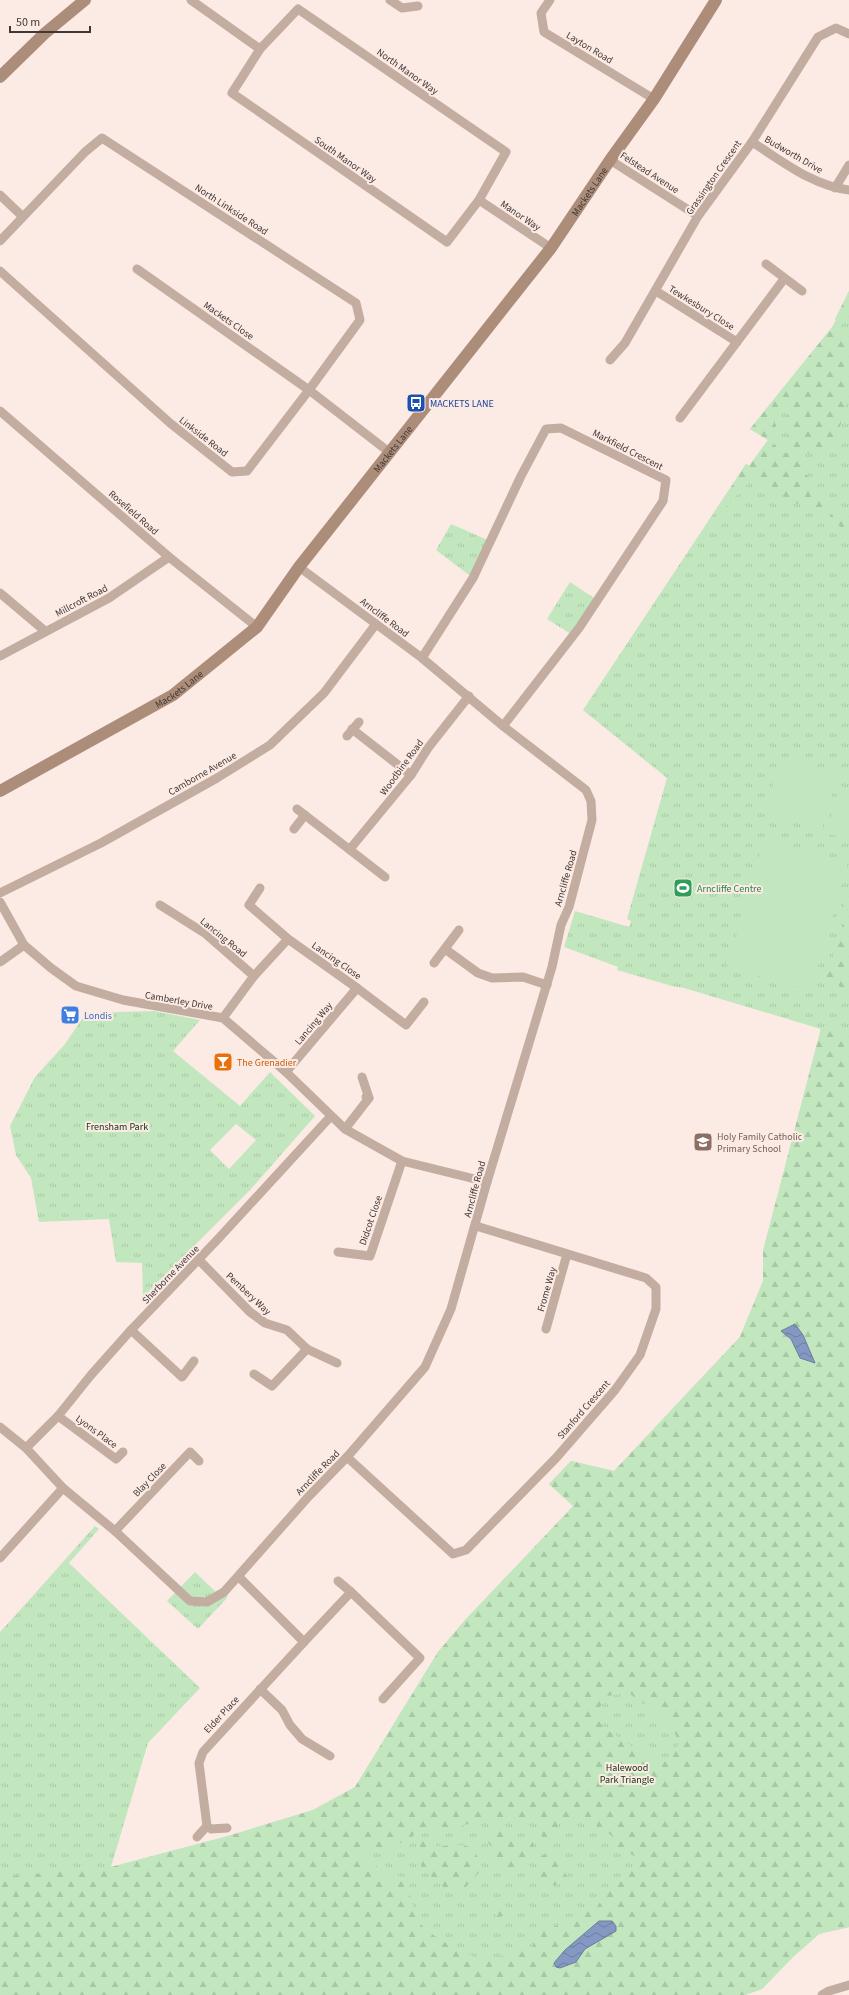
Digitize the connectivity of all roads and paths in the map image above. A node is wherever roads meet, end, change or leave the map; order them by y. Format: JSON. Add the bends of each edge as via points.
{"nodes":[{"id":1,"x":85,"y":0,"type":"edge"},
{"id":2,"x":191,"y":0,"type":"edge"},
{"id":3,"x":390,"y":0,"type":"edge"},
{"id":4,"x":550,"y":0,"type":"edge"},
{"id":5,"x":716,"y":0,"type":"edge"},
{"id":6,"x":418,"y":6,"type":"dead end"},
{"id":7,"x":849,"y":34,"type":"edge"},
{"id":8,"x":260,"y":49,"type":"junction"},
{"id":9,"x":0,"y":77,"type":"edge"},
{"id":10,"x":654,"y":99,"type":"junction"},
{"id":11,"x":752,"y":142,"type":"junction"},
{"id":12,"x":610,"y":160,"type":"junction"},
{"id":13,"x":849,"y":166,"type":"edge"},
{"id":14,"x":835,"y":188,"type":"junction"},
{"id":15,"x":849,"y":190,"type":"edge"},
{"id":16,"x":0,"y":195,"type":"edge"},
{"id":17,"x":479,"y":200,"type":"junction"},
{"id":18,"x":22,"y":216,"type":"junction"},
{"id":19,"x":698,"y":216,"type":"junction"},
{"id":20,"x":0,"y":240,"type":"edge"},
{"id":21,"x":550,"y":248,"type":"junction"},
{"id":22,"x":766,"y":264,"type":"dead end"},
{"id":23,"x":137,"y":269,"type":"dead end"},
{"id":24,"x":0,"y":271,"type":"edge"},
{"id":25,"x":784,"y":279,"type":"junction"},
{"id":26,"x":656,"y":291,"type":"junction"},
{"id":27,"x":802,"y":291,"type":"dead end"},
{"id":28,"x":737,"y":342,"type":"junction"},
{"id":29,"x":610,"y":360,"type":"dead end"},
{"id":30,"x":309,"y":390,"type":"junction"},
{"id":31,"x":0,"y":411,"type":"edge"},
{"id":32,"x":680,"y":418,"type":"dead end"},
{"id":33,"x":389,"y":452,"type":"junction"},
{"id":34,"x":169,"y":557,"type":"junction"},
{"id":35,"x":299,"y":567,"type":"junction"},
{"id":36,"x":0,"y":593,"type":"edge"},
{"id":37,"x":376,"y":624,"type":"junction"},
{"id":38,"x":257,"y":627,"type":"junction"},
{"id":39,"x":45,"y":631,"type":"junction"},
{"id":40,"x":0,"y":656,"type":"edge"},
{"id":41,"x":422,"y":658,"type":"junction"},
{"id":42,"x":468,"y":696,"type":"junction"},
{"id":43,"x":359,"y":722,"type":"dead end"},
{"id":44,"x":503,"y":726,"type":"junction"},
{"id":45,"x":411,"y":775,"type":"junction"},
{"id":46,"x":0,"y":791,"type":"edge"},
{"id":47,"x":297,"y":809,"type":"dead end"},
{"id":48,"x":305,"y":815,"type":"junction"},
{"id":49,"x":294,"y":829,"type":"dead end"},
{"id":50,"x":350,"y":849,"type":"junction"},
{"id":51,"x":385,"y":877,"type":"dead end"},
{"id":52,"x":260,"y":888,"type":"dead end"},
{"id":53,"x":0,"y":892,"type":"edge"},
{"id":54,"x":0,"y":902,"type":"edge"},
{"id":55,"x":160,"y":905,"type":"dead end"},
{"id":56,"x":459,"y":930,"type":"dead end"},
{"id":57,"x":288,"y":939,"type":"junction"},
{"id":58,"x":24,"y":944,"type":"junction"},
{"id":59,"x":445,"y":949,"type":"junction"},
{"id":60,"x":0,"y":962,"type":"edge"},
{"id":61,"x":434,"y":963,"type":"dead end"},
{"id":62,"x":254,"y":976,"type":"junction"},
{"id":63,"x":547,"y":985,"type":"junction"},
{"id":64,"x":357,"y":988,"type":"junction"},
{"id":65,"x":424,"y":1002,"type":"dead end"},
{"id":66,"x":223,"y":1018,"type":"junction"},
{"id":67,"x":286,"y":1072,"type":"junction"},
{"id":68,"x":362,"y":1078,"type":"dead end"},
{"id":69,"x":330,"y":1116,"type":"junction"},
{"id":70,"x":345,"y":1129,"type":"junction"},
{"id":71,"x":402,"y":1160,"type":"junction"},
{"id":72,"x":487,"y":1182,"type":"junction"},
{"id":73,"x":476,"y":1226,"type":"junction"},
{"id":74,"x":338,"y":1252,"type":"dead end"},
{"id":75,"x":567,"y":1254,"type":"junction"},
{"id":76,"x":199,"y":1260,"type":"junction"},
{"id":77,"x":546,"y":1329,"type":"dead end"},
{"id":78,"x":131,"y":1330,"type":"junction"},
{"id":79,"x":307,"y":1349,"type":"junction"},
{"id":80,"x":194,"y":1361,"type":"dead end"},
{"id":81,"x":337,"y":1363,"type":"dead end"},
{"id":82,"x":254,"y":1374,"type":"dead end"},
{"id":83,"x":58,"y":1416,"type":"junction"},
{"id":84,"x":0,"y":1427,"type":"edge"},
{"id":85,"x":26,"y":1448,"type":"junction"},
{"id":86,"x":123,"y":1452,"type":"dead end"},
{"id":87,"x":347,"y":1457,"type":"junction"},
{"id":88,"x":199,"y":1461,"type":"dead end"},
{"id":89,"x":63,"y":1488,"type":"junction"},
{"id":90,"x":115,"y":1531,"type":"junction"},
{"id":91,"x":0,"y":1558,"type":"edge"},
{"id":92,"x":239,"y":1577,"type":"junction"},
{"id":93,"x":338,"y":1581,"type":"dead end"},
{"id":94,"x":351,"y":1592,"type":"junction"},
{"id":95,"x":304,"y":1642,"type":"junction"},
{"id":96,"x":260,"y":1689,"type":"junction"},
{"id":97,"x":384,"y":1699,"type":"dead end"},
{"id":98,"x":330,"y":1756,"type":"dead end"},
{"id":99,"x":206,"y":1823,"type":"junction"},
{"id":100,"x":227,"y":1828,"type":"dead end"},
{"id":101,"x":197,"y":1837,"type":"dead end"},
{"id":102,"x":849,"y":1985,"type":"edge"},
{"id":103,"x":822,"y":1995,"type":"edge"}],
"edges":[{"from":1,"to":9,"type":"street","via":[[44,34]]},
{"from":2,"to":8,"type":"street"},
{"from":3,"to":6,"type":"street","via":[[402,8]]},
{"from":4,"to":10,"type":"street","name":"Layton Road","via":[[542,12],[544,32]]},
{"from":5,"to":10,"type":"street","name":"Mackets Lane"},
{"from":7,"to":11,"type":"street","name":"Grassington Crescent","via":[[836,28],[818,37]]},
{"from":8,"to":17,"type":"street","name":"North Manor Way","via":[[298,9],[506,152]]},
{"from":8,"to":17,"type":"street","name":"South Manor Way","via":[[232,93],[441,238],[448,242]]},
{"from":10,"to":12,"type":"street","name":"Mackets Lane"},
{"from":11,"to":14,"type":"street","name":"Budworth Drive","via":[[808,177]]},
{"from":11,"to":19,"type":"street","name":"Grassington Crescent"},
{"from":12,"to":19,"type":"street","name":"Felstead Avenue"},
{"from":12,"to":21,"type":"street","name":"Mackets Lane"},
{"from":13,"to":14,"type":"street"},
{"from":14,"to":15,"type":"street","name":"Budworth Drive"},
{"from":16,"to":18,"type":"street"},
{"from":17,"to":21,"type":"street","name":"Manor Way"},
{"from":18,"to":20,"type":"street"},
{"from":18,"to":30,"type":"street","name":"North Linkside Road","via":[[102,138],[356,303],[360,320]]},
{"from":19,"to":26,"type":"street","name":"Grassington Crescent"},
{"from":21,"to":33,"type":"street","name":"Mackets Lane"},
{"from":22,"to":25,"type":"street"},
{"from":23,"to":30,"type":"street","name":"Mackets Close"},
{"from":24,"to":30,"type":"street","name":"Linkside Road","via":[[170,423],[232,472],[247,470]]},
{"from":25,"to":27,"type":"street"},
{"from":25,"to":28,"type":"street","name":"Tewkesbury Close"},
{"from":26,"to":28,"type":"street","name":"Tewkesbury Close"},
{"from":26,"to":29,"type":"street","name":"Grassington Crescent","via":[[625,343]]},
{"from":28,"to":32,"type":"street","name":"Tewkesbury Close"},
{"from":30,"to":33,"type":"street"},
{"from":31,"to":34,"type":"street","name":"Rosefield Road"},
{"from":33,"to":35,"type":"street","name":"Mackets Lane"},
{"from":34,"to":38,"type":"street","name":"Rosefield Road"},
{"from":34,"to":39,"type":"street","name":"Millcroft Road","via":[[110,598]]},
{"from":35,"to":37,"type":"street","name":"Arncliffe Road"},
{"from":35,"to":38,"type":"street","name":"Mackets Lane"},
{"from":36,"to":39,"type":"street"},
{"from":37,"to":41,"type":"street","name":"Arncliffe Road"},
{"from":37,"to":53,"type":"street","name":"Camborne Avenue","via":[[324,693],[270,745],[102,843]]},
{"from":38,"to":46,"type":"street","name":"Mackets Lane","via":[[173,695]]},
{"from":39,"to":40,"type":"street","name":"Millcroft Road"},
{"from":41,"to":42,"type":"street","name":"Arncliffe Road"},
{"from":41,"to":44,"type":"street","name":"Markfield Crescent","via":[[473,578],[546,429],[562,428],[666,480],[663,501],[579,628]]},
{"from":42,"to":44,"type":"street","name":"Arncliffe Road"},
{"from":42,"to":45,"type":"street","name":"Woodbine Road","via":[[428,748]]},
{"from":43,"to":45,"type":"street","via":[[350,733]]},
{"from":44,"to":63,"type":"street","name":"Arncliffe Road","via":[[586,790],[591,801],[592,820],[569,907],[561,925]]},
{"from":45,"to":50,"type":"street","name":"Woodbine Road"},
{"from":47,"to":48,"type":"street"},
{"from":48,"to":49,"type":"street"},
{"from":48,"to":50,"type":"street"},
{"from":50,"to":51,"type":"street"},
{"from":52,"to":57,"type":"street","name":"Lancing Close","via":[[249,904]]},
{"from":54,"to":58,"type":"street","name":"Camberley Drive"},
{"from":55,"to":62,"type":"street","name":"Lancing Road","via":[[206,934]]},
{"from":56,"to":59,"type":"street"},
{"from":57,"to":62,"type":"street"},
{"from":57,"to":64,"type":"street","name":"Lancing Close"},
{"from":58,"to":60,"type":"street"},
{"from":58,"to":66,"type":"street","name":"Camberley Drive","via":[[76,986],[123,1000]]},
{"from":59,"to":61,"type":"street"},
{"from":59,"to":63,"type":"street","via":[[478,973],[492,978],[523,977]]},
{"from":62,"to":66,"type":"street"},
{"from":63,"to":72,"type":"street","name":"Arncliffe Road"},
{"from":64,"to":65,"type":"street","name":"Lancing Close","via":[[406,1025]]},
{"from":64,"to":67,"type":"street","name":"Lancing Way"},
{"from":66,"to":67,"type":"street","name":"Camberley Drive"},
{"from":67,"to":69,"type":"street","name":"Camberley Drive"},
{"from":68,"to":70,"type":"street","via":[[368,1098]]},
{"from":69,"to":70,"type":"street","name":"Camberley Drive"},
{"from":69,"to":76,"type":"street","name":"Sherborne Avenue"},
{"from":70,"to":71,"type":"street","name":"Camberley Drive"},
{"from":71,"to":72,"type":"street","name":"Camberley Drive"},
{"from":71,"to":74,"type":"street","name":"Didcot Close","via":[[370,1256]]},
{"from":72,"to":73,"type":"street","name":"Arncliffe Road"},
{"from":73,"to":75,"type":"street","name":"Stanford Crescent"},
{"from":73,"to":87,"type":"street","name":"Arncliffe Road","via":[[451,1308],[425,1367]]},
{"from":75,"to":77,"type":"street","name":"Frome Way"},
{"from":75,"to":87,"type":"street","name":"Stanford Crescent","via":[[646,1278],[656,1287],[656,1309],[640,1355],[615,1390],[556,1458],[466,1550],[453,1554]]},
{"from":76,"to":78,"type":"street","name":"Sherborne Avenue"},
{"from":76,"to":79,"type":"street","name":"Pembery Way","via":[[250,1312],[265,1323],[287,1330]]},
{"from":78,"to":80,"type":"street","via":[[182,1377]]},
{"from":78,"to":83,"type":"street","name":"Sherborne Avenue"},
{"from":79,"to":81,"type":"street","name":"Pembery Way"},
{"from":79,"to":82,"type":"street","via":[[272,1386]]},
{"from":83,"to":85,"type":"street","name":"Sherborne Avenue"},
{"from":83,"to":86,"type":"street","name":"Lyons Place","via":[[116,1459]]},
{"from":84,"to":85,"type":"street","name":"Arncliffe Road"},
{"from":85,"to":89,"type":"street","name":"Arncliffe Road"},
{"from":87,"to":92,"type":"street","name":"Arncliffe Road","via":[[309,1496]]},
{"from":88,"to":90,"type":"street","name":"Blay Close","via":[[190,1452]]},
{"from":89,"to":90,"type":"street","name":"Arncliffe Road"},
{"from":89,"to":91,"type":"street"},
{"from":90,"to":92,"type":"street","name":"Arncliffe Road","via":[[190,1601],[207,1602],[224,1592]]},
{"from":92,"to":95,"type":"street"},
{"from":93,"to":94,"type":"street"},
{"from":94,"to":95,"type":"street","name":"Elder Place"},
{"from":94,"to":97,"type":"street","via":[[420,1658]]},
{"from":95,"to":96,"type":"street","name":"Elder Place"},
{"from":96,"to":98,"type":"street","via":[[282,1710],[302,1739]]},
{"from":96,"to":99,"type":"street","name":"Elder Place","via":[[203,1752],[199,1763]]},
{"from":99,"to":100,"type":"street","via":[[211,1829]]},
{"from":99,"to":101,"type":"street"},
{"from":102,"to":103,"type":"street"}]}
